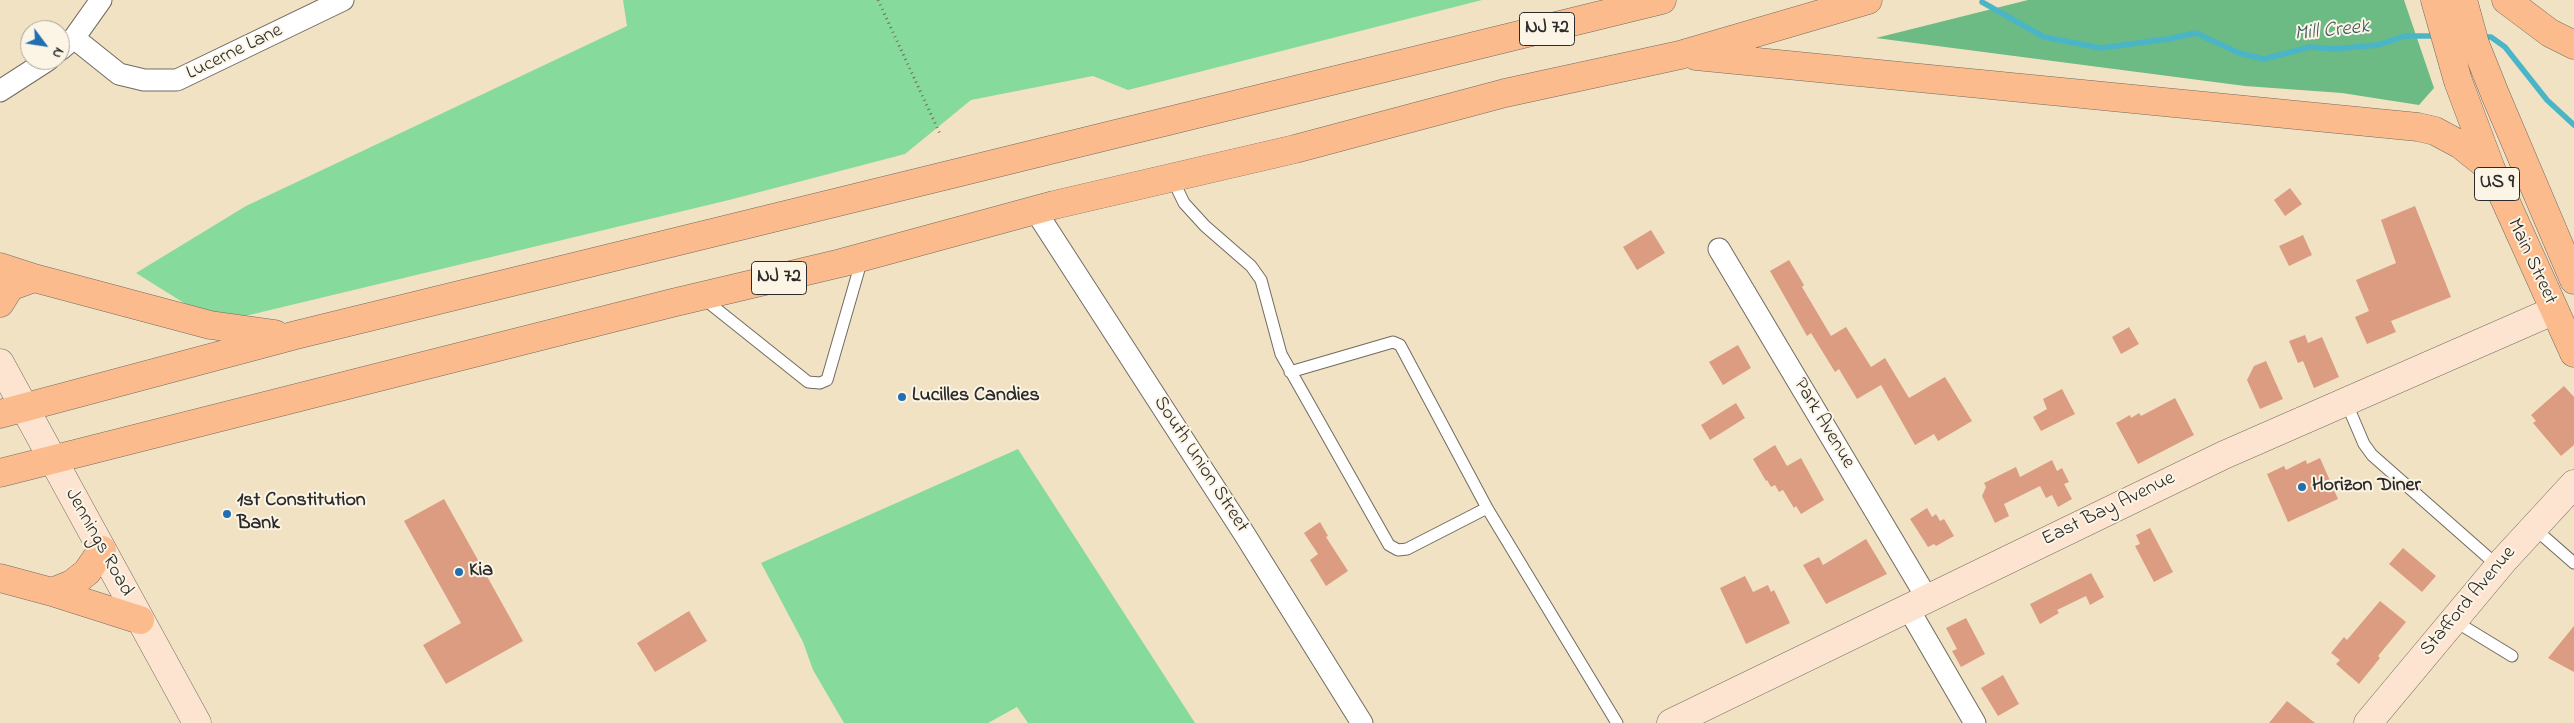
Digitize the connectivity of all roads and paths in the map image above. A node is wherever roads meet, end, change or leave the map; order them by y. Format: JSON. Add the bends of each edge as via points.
{"nodes":[{"id":1,"x":101,"y":0,"type":"edge"},
{"id":2,"x":343,"y":0,"type":"edge"},
{"id":3,"x":878,"y":0,"type":"edge"},
{"id":4,"x":1662,"y":0,"type":"edge"},
{"id":5,"x":1868,"y":0,"type":"edge"},
{"id":6,"x":2506,"y":0,"type":"edge"},
{"id":7,"x":2465,"y":8,"type":"edge"},
{"id":8,"x":2438,"y":11,"type":"edge"},
{"id":9,"x":70,"y":40,"type":"edge"},
{"id":10,"x":2574,"y":45,"type":"edge"},
{"id":11,"x":70,"y":46,"type":"edge"},
{"id":12,"x":1680,"y":55,"type":"junction"},
{"id":13,"x":33,"y":70,"type":"edge"},
{"id":14,"x":0,"y":91,"type":"edge"},
{"id":15,"x":941,"y":136,"type":"dead end"},
{"id":16,"x":2491,"y":169,"type":"junction"},
{"id":17,"x":1172,"y":178,"type":"junction"},
{"id":18,"x":1035,"y":210,"type":"junction"},
{"id":19,"x":1720,"y":249,"type":"dead end"},
{"id":20,"x":863,"y":257,"type":"junction"},
{"id":21,"x":0,"y":267,"type":"edge"},
{"id":22,"x":34,"y":278,"type":"junction"},
{"id":23,"x":2574,"y":280,"type":"edge"},
{"id":24,"x":701,"y":296,"type":"junction"},
{"id":25,"x":0,"y":303,"type":"edge"},
{"id":26,"x":2564,"y":308,"type":"edge"},
{"id":27,"x":296,"y":335,"type":"junction"},
{"id":28,"x":2574,"y":353,"type":"edge"},
{"id":29,"x":0,"y":362,"type":"edge"},
{"id":30,"x":1290,"y":372,"type":"junction"},
{"id":31,"x":2346,"y":402,"type":"junction"},
{"id":32,"x":12,"y":410,"type":"edge"},
{"id":33,"x":51,"y":458,"type":"junction"},
{"id":34,"x":0,"y":473,"type":"edge"},
{"id":35,"x":2574,"y":484,"type":"edge"},
{"id":36,"x":1487,"y":508,"type":"junction"},
{"id":37,"x":2534,"y":528,"type":"junction"},
{"id":38,"x":102,"y":550,"type":"junction"},
{"id":39,"x":2574,"y":563,"type":"edge"},
{"id":40,"x":2499,"y":567,"type":"junction"},
{"id":41,"x":0,"y":578,"type":"edge"},
{"id":42,"x":52,"y":592,"type":"junction"},
{"id":43,"x":1917,"y":603,"type":"junction"},
{"id":44,"x":140,"y":620,"type":"junction"},
{"id":45,"x":2453,"y":620,"type":"junction"},
{"id":46,"x":2512,"y":656,"type":"dead end"},
{"id":47,"x":197,"y":723,"type":"edge"},
{"id":48,"x":1362,"y":723,"type":"edge"},
{"id":49,"x":1617,"y":723,"type":"edge"},
{"id":50,"x":1671,"y":723,"type":"edge"},
{"id":51,"x":1975,"y":723,"type":"edge"},
{"id":52,"x":2368,"y":723,"type":"edge"}],
"edges":[{"from":1,"to":9,"type":"street"},
{"from":2,"to":11,"type":"street","name":"Lucerne Lane","via":[[177,80],[144,80],[119,74]]},
{"from":3,"to":15,"type":"path"},
{"from":4,"to":27,"type":"highway","number":"NJ 72"},
{"from":5,"to":12,"type":"highway","number":"NJ 72"},
{"from":6,"to":10,"type":"highway","via":[[2550,33]]},
{"from":7,"to":23,"type":"highway","name":"Main Street","number":"US 9","via":[[2475,44]]},
{"from":8,"to":16,"type":"highway","name":"Main Street","number":"US 9"},
{"from":12,"to":16,"type":"highway","via":[[2418,127],[2435,131],[2461,144]]},
{"from":12,"to":17,"type":"highway","number":"NJ 72","via":[[1505,93]]},
{"from":13,"to":14,"type":"street"},
{"from":16,"to":26,"type":"highway","name":"Main Street","number":"US 9"},
{"from":17,"to":18,"type":"highway","number":"NJ 72"},
{"from":17,"to":30,"type":"lane","via":[[1184,203],[1262,280],[1281,354]]},
{"from":18,"to":20,"type":"highway","number":"NJ 72"},
{"from":18,"to":48,"type":"street","name":"South Union Street"},
{"from":19,"to":43,"type":"street","name":"Park Avenue"},
{"from":20,"to":24,"type":"highway","number":"NJ 72"},
{"from":20,"to":24,"type":"lane","via":[[827,380],[820,383],[808,382]]},
{"from":21,"to":22,"type":"highway"},
{"from":22,"to":25,"type":"highway","via":[[10,287]]},
{"from":22,"to":27,"type":"highway","via":[[210,326],[252,333]]},
{"from":24,"to":33,"type":"highway","number":"NJ 72"},
{"from":26,"to":28,"type":"highway","name":"Main Street","number":"US 9"},
{"from":26,"to":31,"type":"street","name":"East Bay Avenue"},
{"from":27,"to":32,"type":"highway","number":"NJ 72"},
{"from":29,"to":32,"type":"street","name":"Jennings Road"},
{"from":30,"to":36,"type":"lane","via":[[1393,342],[1400,345]]},
{"from":30,"to":36,"type":"lane","via":[[1389,545],[1398,550],[1407,549]]},
{"from":31,"to":40,"type":"lane","via":[[2372,455]]},
{"from":31,"to":43,"type":"street","name":"East Bay Avenue","via":[[2224,455]]},
{"from":32,"to":33,"type":"street","name":"Jennings Road"},
{"from":33,"to":34,"type":"highway","number":"NJ 72"},
{"from":33,"to":38,"type":"street","name":"Jennings Road"},
{"from":35,"to":37,"type":"street","name":"Stafford Avenue"},
{"from":36,"to":49,"type":"lane"},
{"from":37,"to":39,"type":"lane"},
{"from":37,"to":40,"type":"street","name":"Stafford Avenue"},
{"from":38,"to":42,"type":"highway","via":[[87,572],[72,584]]},
{"from":38,"to":44,"type":"street","name":"Jennings Road"},
{"from":40,"to":45,"type":"street","name":"Stafford Avenue"},
{"from":41,"to":42,"type":"highway"},
{"from":42,"to":44,"type":"highway"},
{"from":43,"to":50,"type":"street","name":"East Bay Avenue"},
{"from":43,"to":51,"type":"street","name":"Park Avenue"},
{"from":44,"to":47,"type":"street","name":"Jennings Road"},
{"from":45,"to":46,"type":"lane"},
{"from":45,"to":52,"type":"street","name":"Stafford Avenue"}]}
